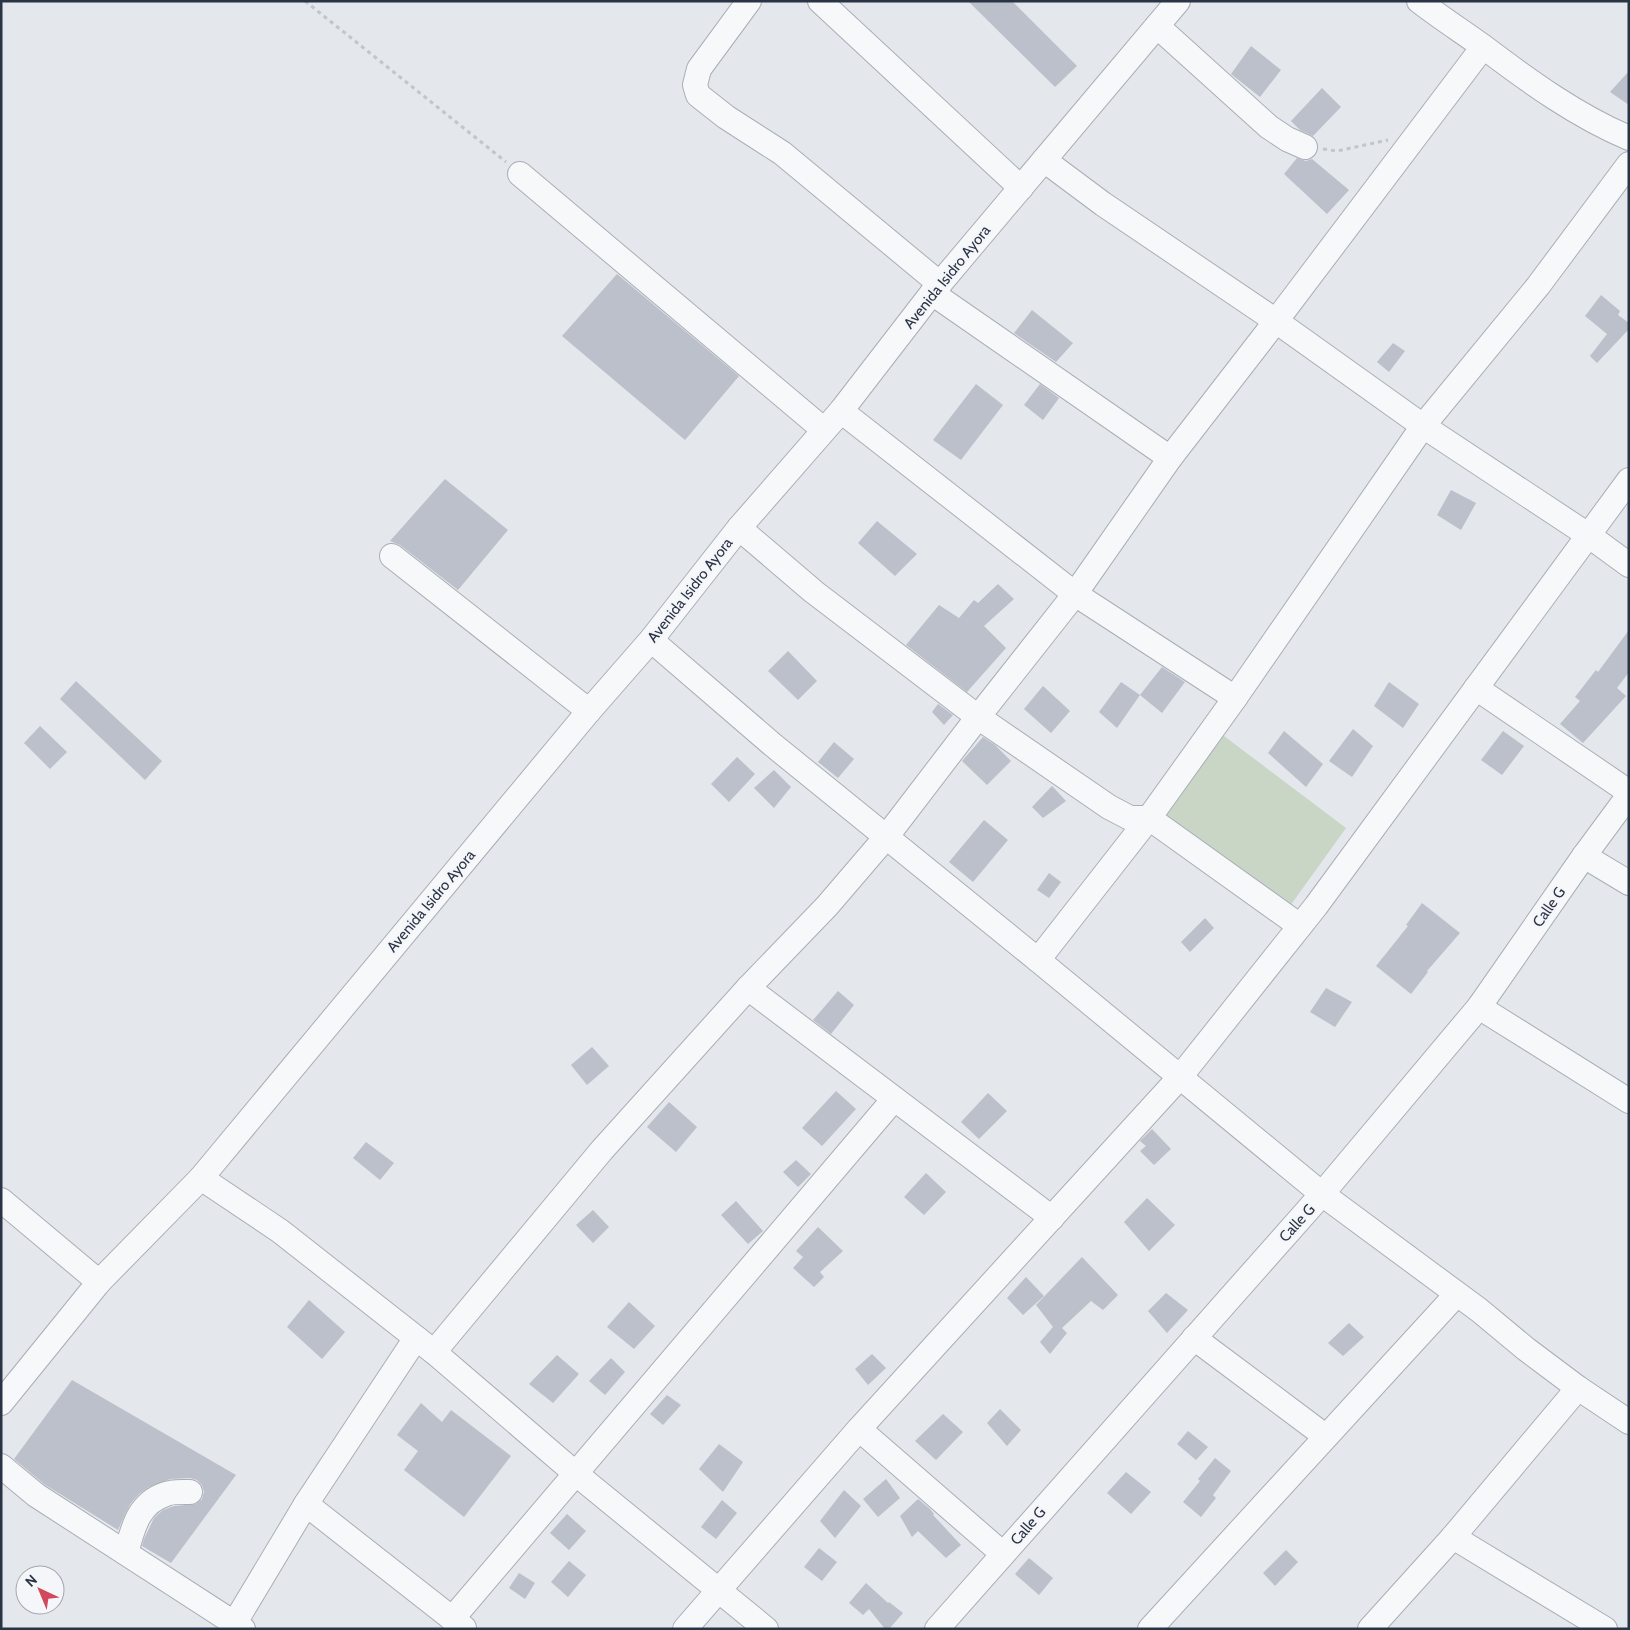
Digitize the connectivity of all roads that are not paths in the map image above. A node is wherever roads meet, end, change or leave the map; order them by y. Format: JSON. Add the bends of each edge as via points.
{"nodes":[{"id":1,"x":749,"y":1,"type":"edge"},
{"id":2,"x":820,"y":1,"type":"edge"},
{"id":3,"x":1178,"y":1,"type":"edge"},
{"id":4,"x":1419,"y":1,"type":"edge"},
{"id":5,"x":1157,"y":26,"type":"junction"},
{"id":6,"x":1483,"y":47,"type":"junction"},
{"id":7,"x":1629,"y":138,"type":"edge"},
{"id":8,"x":1305,"y":147,"type":"road end"},
{"id":9,"x":1044,"y":160,"type":"junction"},
{"id":10,"x":1629,"y":164,"type":"edge"},
{"id":11,"x":520,"y":174,"type":"road end"},
{"id":12,"x":1020,"y":188,"type":"junction"},
{"id":13,"x":936,"y":288,"type":"junction"},
{"id":14,"x":1276,"y":321,"type":"junction"},
{"id":15,"x":841,"y":411,"type":"junction"},
{"id":16,"x":1423,"y":426,"type":"junction"},
{"id":17,"x":824,"y":430,"type":"junction"},
{"id":18,"x":1170,"y":458,"type":"junction"},
{"id":19,"x":1629,"y":480,"type":"edge"},
{"id":20,"x":739,"y":528,"type":"junction"},
{"id":21,"x":1588,"y":535,"type":"junction"},
{"id":22,"x":392,"y":556,"type":"dead end"},
{"id":23,"x":1629,"y":565,"type":"edge"},
{"id":24,"x":1075,"y":594,"type":"junction"},
{"id":25,"x":651,"y":640,"type":"junction"},
{"id":26,"x":1476,"y":688,"type":"junction"},
{"id":27,"x":1235,"y":698,"type":"junction"},
{"id":28,"x":589,"y":711,"type":"junction"},
{"id":29,"x":978,"y":717,"type":"junction"},
{"id":30,"x":1629,"y":793,"type":"edge"},
{"id":31,"x":1149,"y":818,"type":"junction"},
{"id":32,"x":887,"y":836,"type":"junction"},
{"id":33,"x":1584,"y":856,"type":"junction"},
{"id":34,"x":1629,"y":883,"type":"edge"},
{"id":35,"x":1300,"y":926,"type":"junction"},
{"id":36,"x":1038,"y":960,"type":"junction"},
{"id":37,"x":748,"y":988,"type":"junction"},
{"id":38,"x":1479,"y":1008,"type":"junction"},
{"id":39,"x":1180,"y":1077,"type":"junction"},
{"id":40,"x":894,"y":1098,"type":"junction"},
{"id":41,"x":1629,"y":1101,"type":"edge"},
{"id":42,"x":201,"y":1178,"type":"junction"},
{"id":43,"x":1322,"y":1194,"type":"junction"},
{"id":44,"x":1,"y":1200,"type":"edge"},
{"id":45,"x":1052,"y":1218,"type":"junction"},
{"id":46,"x":99,"y":1282,"type":"junction"},
{"id":47,"x":1456,"y":1294,"type":"junction"},
{"id":48,"x":1194,"y":1338,"type":"junction"},
{"id":49,"x":425,"y":1345,"type":"junction"},
{"id":50,"x":1578,"y":1388,"type":"junction"},
{"id":51,"x":4,"y":1394,"type":"edge"},
{"id":52,"x":1629,"y":1422,"type":"edge"},
{"id":53,"x":858,"y":1429,"type":"junction"},
{"id":54,"x":1325,"y":1436,"type":"junction"},
{"id":55,"x":1,"y":1466,"type":"edge"},
{"id":56,"x":575,"y":1473,"type":"junction"},
{"id":57,"x":190,"y":1492,"type":"dead end"},
{"id":58,"x":306,"y":1504,"type":"junction"},
{"id":59,"x":1453,"y":1537,"type":"junction"},
{"id":60,"x":126,"y":1554,"type":"junction"},
{"id":61,"x":1004,"y":1554,"type":"junction"},
{"id":62,"x":718,"y":1590,"type":"junction"},
{"id":63,"x":458,"y":1624,"type":"edge"},
{"id":64,"x":1591,"y":1625,"type":"edge"},
{"id":65,"x":236,"y":1627,"type":"edge"},
{"id":66,"x":685,"y":1629,"type":"edge"},
{"id":67,"x":766,"y":1629,"type":"edge"},
{"id":68,"x":937,"y":1629,"type":"edge"},
{"id":69,"x":1150,"y":1629,"type":"edge"},
{"id":70,"x":1370,"y":1629,"type":"edge"}],
"edges":[{"from":1,"to":13,"type":"street","via":[[699,69],[694,85],[698,95],[782,153]]},
{"from":2,"to":12,"type":"street"},
{"from":3,"to":5,"type":"street","name":"Avenida Isidro Ayora"},
{"from":4,"to":6,"type":"street"},
{"from":5,"to":8,"type":"street","via":[[1269,126]]},
{"from":5,"to":9,"type":"street","name":"Avenida Isidro Ayora"},
{"from":6,"to":7,"type":"street","via":[[1554,98]]},
{"from":6,"to":14,"type":"street"},
{"from":9,"to":12,"type":"street","name":"Avenida Isidro Ayora"},
{"from":9,"to":14,"type":"street"},
{"from":10,"to":16,"type":"street","via":[[1538,286]]},
{"from":11,"to":17,"type":"street"},
{"from":12,"to":13,"type":"street","name":"Avenida Isidro Ayora"},
{"from":13,"to":15,"type":"street","name":"Avenida Isidro Ayora"},
{"from":13,"to":18,"type":"street"},
{"from":14,"to":16,"type":"street"},
{"from":14,"to":18,"type":"street"},
{"from":15,"to":17,"type":"street","name":"Avenida Isidro Ayora"},
{"from":15,"to":24,"type":"street"},
{"from":16,"to":21,"type":"street"},
{"from":16,"to":27,"type":"street"},
{"from":17,"to":20,"type":"street","name":"Avenida Isidro Ayora"},
{"from":18,"to":24,"type":"street"},
{"from":19,"to":21,"type":"street"},
{"from":20,"to":25,"type":"street","name":"Avenida Isidro Ayora"},
{"from":20,"to":29,"type":"street","via":[[814,592]]},
{"from":21,"to":23,"type":"street"},
{"from":21,"to":26,"type":"street"},
{"from":22,"to":28,"type":"street"},
{"from":24,"to":27,"type":"street"},
{"from":24,"to":29,"type":"street"},
{"from":25,"to":28,"type":"street","name":"Avenida Isidro Ayora"},
{"from":25,"to":32,"type":"street","via":[[773,745]]},
{"from":26,"to":30,"type":"street"},
{"from":26,"to":35,"type":"street"},
{"from":27,"to":31,"type":"street"},
{"from":28,"to":42,"type":"street","name":"Avenida Isidro Ayora"},
{"from":29,"to":31,"type":"street","via":[[1109,807],[1130,818]]},
{"from":29,"to":32,"type":"street"},
{"from":30,"to":33,"type":"street","name":"Calle G"},
{"from":31,"to":35,"type":"street"},
{"from":31,"to":36,"type":"street"},
{"from":32,"to":36,"type":"street"},
{"from":32,"to":37,"type":"street","via":[[828,906]]},
{"from":33,"to":34,"type":"street"},
{"from":33,"to":38,"type":"street","name":"Calle G"},
{"from":35,"to":39,"type":"street"},
{"from":36,"to":39,"type":"street"},
{"from":37,"to":40,"type":"street"},
{"from":37,"to":49,"type":"street"},
{"from":38,"to":41,"type":"street"},
{"from":38,"to":43,"type":"street","name":"Calle G"},
{"from":39,"to":43,"type":"street"},
{"from":39,"to":45,"type":"street"},
{"from":40,"to":45,"type":"street"},
{"from":40,"to":56,"type":"street"},
{"from":42,"to":46,"type":"street","name":"Avenida Isidro Ayora"},
{"from":42,"to":49,"type":"street","via":[[280,1231]]},
{"from":43,"to":47,"type":"street"},
{"from":43,"to":48,"type":"street","name":"Calle G"},
{"from":44,"to":46,"type":"street"},
{"from":45,"to":53,"type":"street"},
{"from":46,"to":51,"type":"street","name":"Avenida Isidro Ayora"},
{"from":47,"to":50,"type":"street"},
{"from":47,"to":54,"type":"street"},
{"from":48,"to":54,"type":"street"},
{"from":48,"to":61,"type":"street","name":"Calle G"},
{"from":49,"to":56,"type":"street"},
{"from":49,"to":58,"type":"street"},
{"from":50,"to":52,"type":"street"},
{"from":50,"to":59,"type":"street"},
{"from":53,"to":61,"type":"street"},
{"from":53,"to":62,"type":"street"},
{"from":54,"to":69,"type":"street"},
{"from":55,"to":60,"type":"street","via":[[36,1495]]},
{"from":56,"to":62,"type":"street"},
{"from":56,"to":63,"type":"street"},
{"from":57,"to":60,"type":"street","via":[[166,1493],[148,1504],[134,1523]]},
{"from":58,"to":63,"type":"street"},
{"from":58,"to":65,"type":"street"},
{"from":59,"to":64,"type":"street"},
{"from":59,"to":70,"type":"street"},
{"from":60,"to":65,"type":"street"},
{"from":61,"to":68,"type":"street","name":"Calle G"},
{"from":62,"to":66,"type":"street"},
{"from":62,"to":67,"type":"street"}]}
